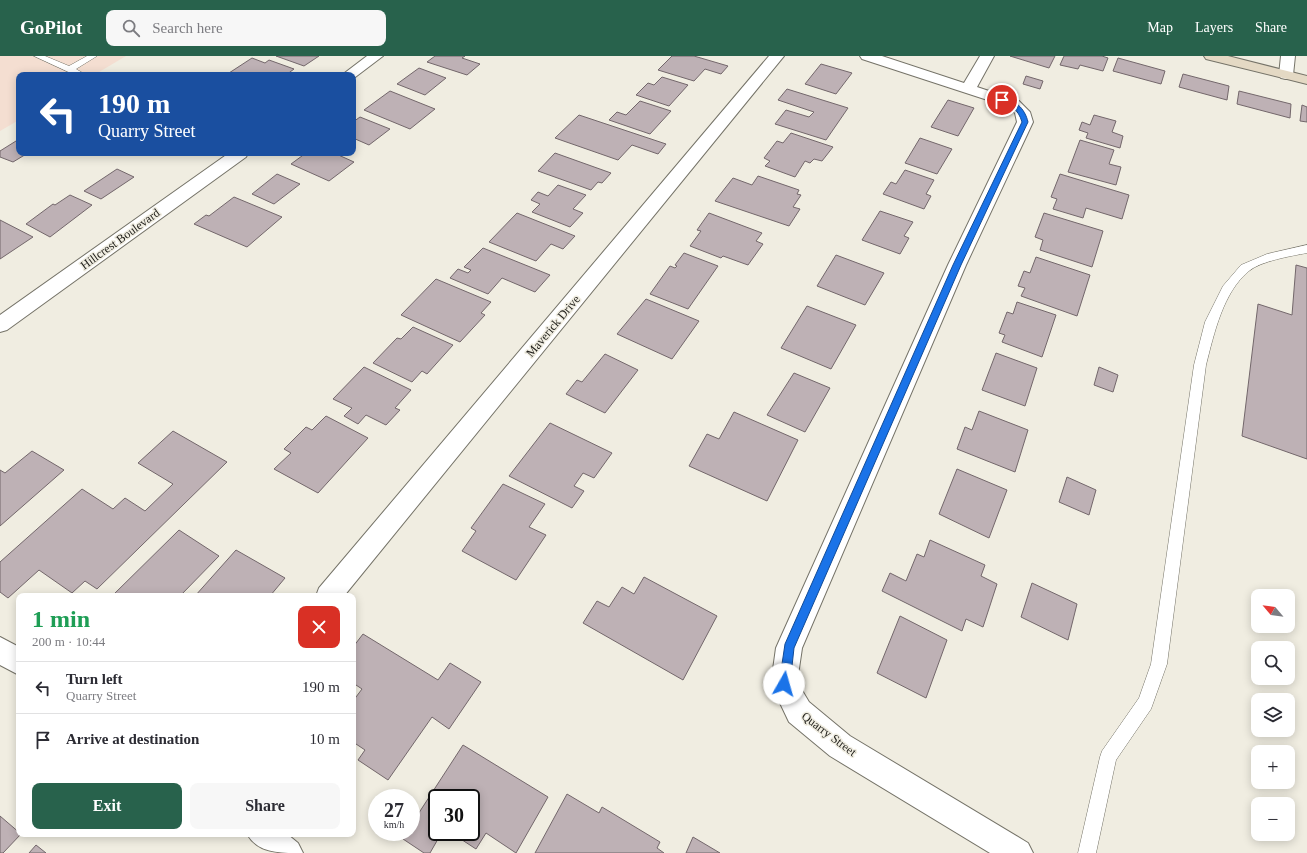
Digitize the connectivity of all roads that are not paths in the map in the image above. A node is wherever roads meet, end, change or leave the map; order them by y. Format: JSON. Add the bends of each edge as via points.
{"nodes":[{"id":1,"x":38,"y":56,"type":"edge"},
{"id":2,"x":93,"y":56,"type":"edge"},
{"id":3,"x":376,"y":56,"type":"edge"},
{"id":4,"x":777,"y":56,"type":"edge"},
{"id":5,"x":867,"y":56,"type":"edge"},
{"id":6,"x":987,"y":56,"type":"edge"},
{"id":7,"x":1211,"y":56,"type":"edge"},
{"id":8,"x":1288,"y":56,"type":"edge"},
{"id":9,"x":69,"y":70,"type":"junction"},
{"id":10,"x":74,"y":72,"type":"edge"},
{"id":11,"x":353,"y":72,"type":"edge"},
{"id":12,"x":1286,"y":75,"type":"junction"},
{"id":13,"x":1307,"y":80,"type":"edge"},
{"id":14,"x":968,"y":89,"type":"junction"},
{"id":15,"x":236,"y":156,"type":"edge"},
{"id":16,"x":1307,"y":249,"type":"edge"},
{"id":17,"x":0,"y":325,"type":"edge"},
{"id":18,"x":330,"y":593,"type":"edge"},
{"id":19,"x":0,"y":650,"type":"edge"},
{"id":20,"x":16,"y":660,"type":"edge"},
{"id":21,"x":266,"y":837,"type":"edge"},
{"id":22,"x":288,"y":853,"type":"edge"},
{"id":23,"x":1018,"y":853,"type":"edge"},
{"id":24,"x":1087,"y":853,"type":"edge"}],
"edges":[{"from":1,"to":9,"type":"lane"},
{"from":2,"to":9,"type":"lane"},
{"from":3,"to":11,"type":"street"},
{"from":4,"to":18,"type":"street","name":"Maverick Drive"},
{"from":5,"to":14,"type":"street"},
{"from":6,"to":14,"type":"street"},
{"from":7,"to":12,"type":"main road"},
{"from":8,"to":12,"type":"street"},
{"from":9,"to":10,"type":"lane"},
{"from":12,"to":13,"type":"main road"},
{"from":14,"to":23,"type":"street","name":"Quarry Street","via":[[1014,104],[1022,112],[1025,122],[957,265],[789,648],[784,684],[799,712],[840,746]]},
{"from":15,"to":17,"type":"street","name":"Hillcrest Boulevard"},
{"from":16,"to":24,"type":"lane","via":[[1271,257],[1246,268],[1227,289],[1211,322],[1200,365],[1159,664],[1145,703],[1108,757]]},
{"from":19,"to":20,"type":"street"},
{"from":21,"to":22,"type":"street"}]}
